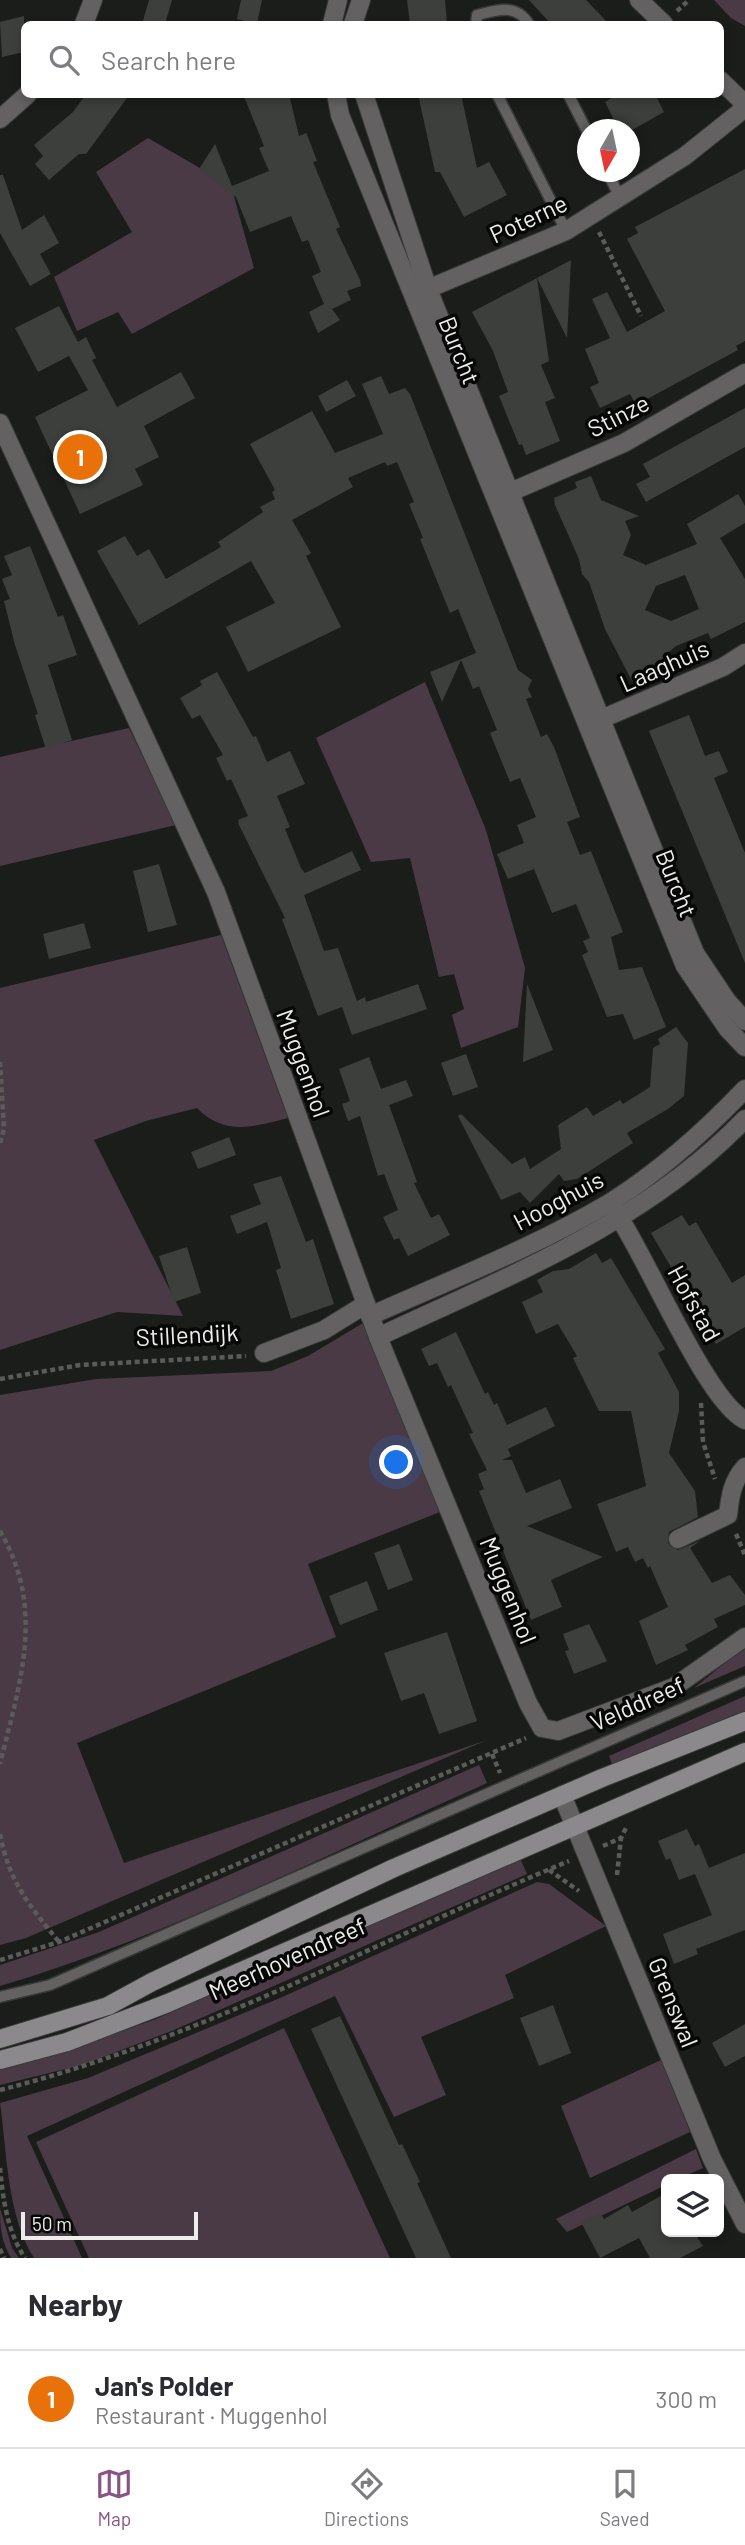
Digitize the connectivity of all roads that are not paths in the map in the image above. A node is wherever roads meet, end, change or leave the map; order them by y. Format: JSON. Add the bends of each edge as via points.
{"nodes":[{"id":1,"x":93,"y":0,"type":"edge"},
{"id":2,"x":338,"y":0,"type":"edge"},
{"id":3,"x":360,"y":0,"type":"edge"},
{"id":4,"x":639,"y":0,"type":"edge"},
{"id":5,"x":85,"y":21,"type":"edge"},
{"id":6,"x":333,"y":21,"type":"edge"},
{"id":7,"x":354,"y":21,"type":"edge"},
{"id":8,"x":476,"y":21,"type":"edge"},
{"id":9,"x":526,"y":21,"type":"edge"},
{"id":10,"x":661,"y":21,"type":"edge"},
{"id":11,"x":724,"y":84,"type":"edge"},
{"id":12,"x":24,"y":98,"type":"edge"},
{"id":13,"x":336,"y":98,"type":"edge"},
{"id":14,"x":365,"y":98,"type":"edge"},
{"id":15,"x":499,"y":98,"type":"edge"},
{"id":16,"x":570,"y":98,"type":"edge"},
{"id":17,"x":745,"y":106,"type":"edge"},
{"id":18,"x":0,"y":119,"type":"edge"},
{"id":19,"x":580,"y":119,"type":"edge"},
{"id":20,"x":612,"y":182,"type":"edge"},
{"id":21,"x":620,"y":197,"type":"junction"},
{"id":22,"x":566,"y":231,"type":"junction"},
{"id":23,"x":420,"y":293,"type":"junction"},
{"id":24,"x":745,"y":373,"type":"edge"},
{"id":25,"x":0,"y":423,"type":"edge"},
{"id":26,"x":501,"y":496,"type":"junction"},
{"id":27,"x":745,"y":653,"type":"edge"},
{"id":28,"x":593,"y":722,"type":"junction"},
{"id":29,"x":745,"y":1021,"type":"edge"},
{"id":30,"x":745,"y":1047,"type":"edge"},
{"id":31,"x":745,"y":1089,"type":"edge"},
{"id":32,"x":745,"y":1119,"type":"edge"},
{"id":33,"x":609,"y":1203,"type":"junction"},
{"id":34,"x":620,"y":1219,"type":"junction"},
{"id":35,"x":368,"y":1310,"type":"junction"},
{"id":36,"x":378,"y":1337,"type":"junction"},
{"id":37,"x":264,"y":1353,"type":"road end"},
{"id":38,"x":745,"y":1420,"type":"edge"},
{"id":39,"x":745,"y":1467,"type":"edge"},
{"id":40,"x":678,"y":1539,"type":"dead end"},
{"id":41,"x":745,"y":1637,"type":"edge"},
{"id":42,"x":745,"y":1681,"type":"edge"},
{"id":43,"x":745,"y":1721,"type":"edge"},
{"id":44,"x":745,"y":1752,"type":"edge"},
{"id":45,"x":562,"y":1795,"type":"junction"},
{"id":46,"x":575,"y":1827,"type":"junction"},
{"id":47,"x":0,"y":1997,"type":"edge"},
{"id":48,"x":0,"y":2039,"type":"edge"},
{"id":49,"x":0,"y":2060,"type":"edge"},
{"id":50,"x":745,"y":2224,"type":"edge"}],
"edges":[{"from":1,"to":5,"type":"street"},
{"from":2,"to":6,"type":"street"},
{"from":3,"to":7,"type":"street"},
{"from":4,"to":10,"type":"street"},
{"from":8,"to":9,"type":"lane","via":[[477,15],[505,7]]},
{"from":11,"to":17,"type":"street"},
{"from":12,"to":18,"type":"street"},
{"from":13,"to":23,"type":"street","name":"Burcht"},
{"from":14,"to":23,"type":"street","name":"Burcht"},
{"from":15,"to":22,"type":"lane"},
{"from":16,"to":19,"type":"lane"},
{"from":17,"to":21,"type":"street","name":"Poterne","via":[[685,156]]},
{"from":20,"to":21,"type":"lane"},
{"from":21,"to":22,"type":"street","name":"Poterne"},
{"from":22,"to":23,"type":"street","name":"Poterne"},
{"from":23,"to":26,"type":"street","name":"Burcht"},
{"from":24,"to":26,"type":"street","name":"Stinze","via":[[624,443]]},
{"from":25,"to":35,"type":"street","name":"Muggenhol","via":[[216,892]]},
{"from":26,"to":28,"type":"street","name":"Burcht"},
{"from":27,"to":28,"type":"street","name":"Laaghuis","via":[[723,667]]},
{"from":28,"to":29,"type":"street","name":"Burcht","via":[[695,953]]},
{"from":28,"to":30,"type":"street","name":"Burcht","via":[[685,966]]},
{"from":31,"to":33,"type":"street","name":"Hooghuis","via":[[693,1140]]},
{"from":32,"to":34,"type":"street","name":"Hooghuis","via":[[669,1186]]},
{"from":33,"to":34,"type":"street","name":"Hofstad"},
{"from":33,"to":35,"type":"street","name":"Hooghuis","via":[[497,1259]]},
{"from":34,"to":36,"type":"street","name":"Hooghuis"},
{"from":34,"to":38,"type":"street","name":"Hofstad","via":[[699,1363],[736,1416]]},
{"from":35,"to":36,"type":"street","name":"Muggenhol"},
{"from":35,"to":37,"type":"street","name":"Stillendijk"},
{"from":36,"to":41,"type":"street","name":"Muggenhol","via":[[542,1728],[558,1731],[674,1687]]},
{"from":39,"to":40,"type":"street","via":[[731,1492],[728,1516]]},
{"from":42,"to":47,"type":"lane","name":"Velddreef","via":[[63,1980]]},
{"from":43,"to":45,"type":"main road"},
{"from":44,"to":46,"type":"main road"},
{"from":45,"to":46,"type":"street","name":"Grenswal"},
{"from":45,"to":48,"type":"main road","name":"Meerhovendreef","via":[[394,1868],[107,2006]]},
{"from":46,"to":49,"type":"main road","name":"Meerhovendreef","via":[[167,2003],[67,2042]]},
{"from":46,"to":50,"type":"street","name":"Grenswal","via":[[712,2159]]}]}
